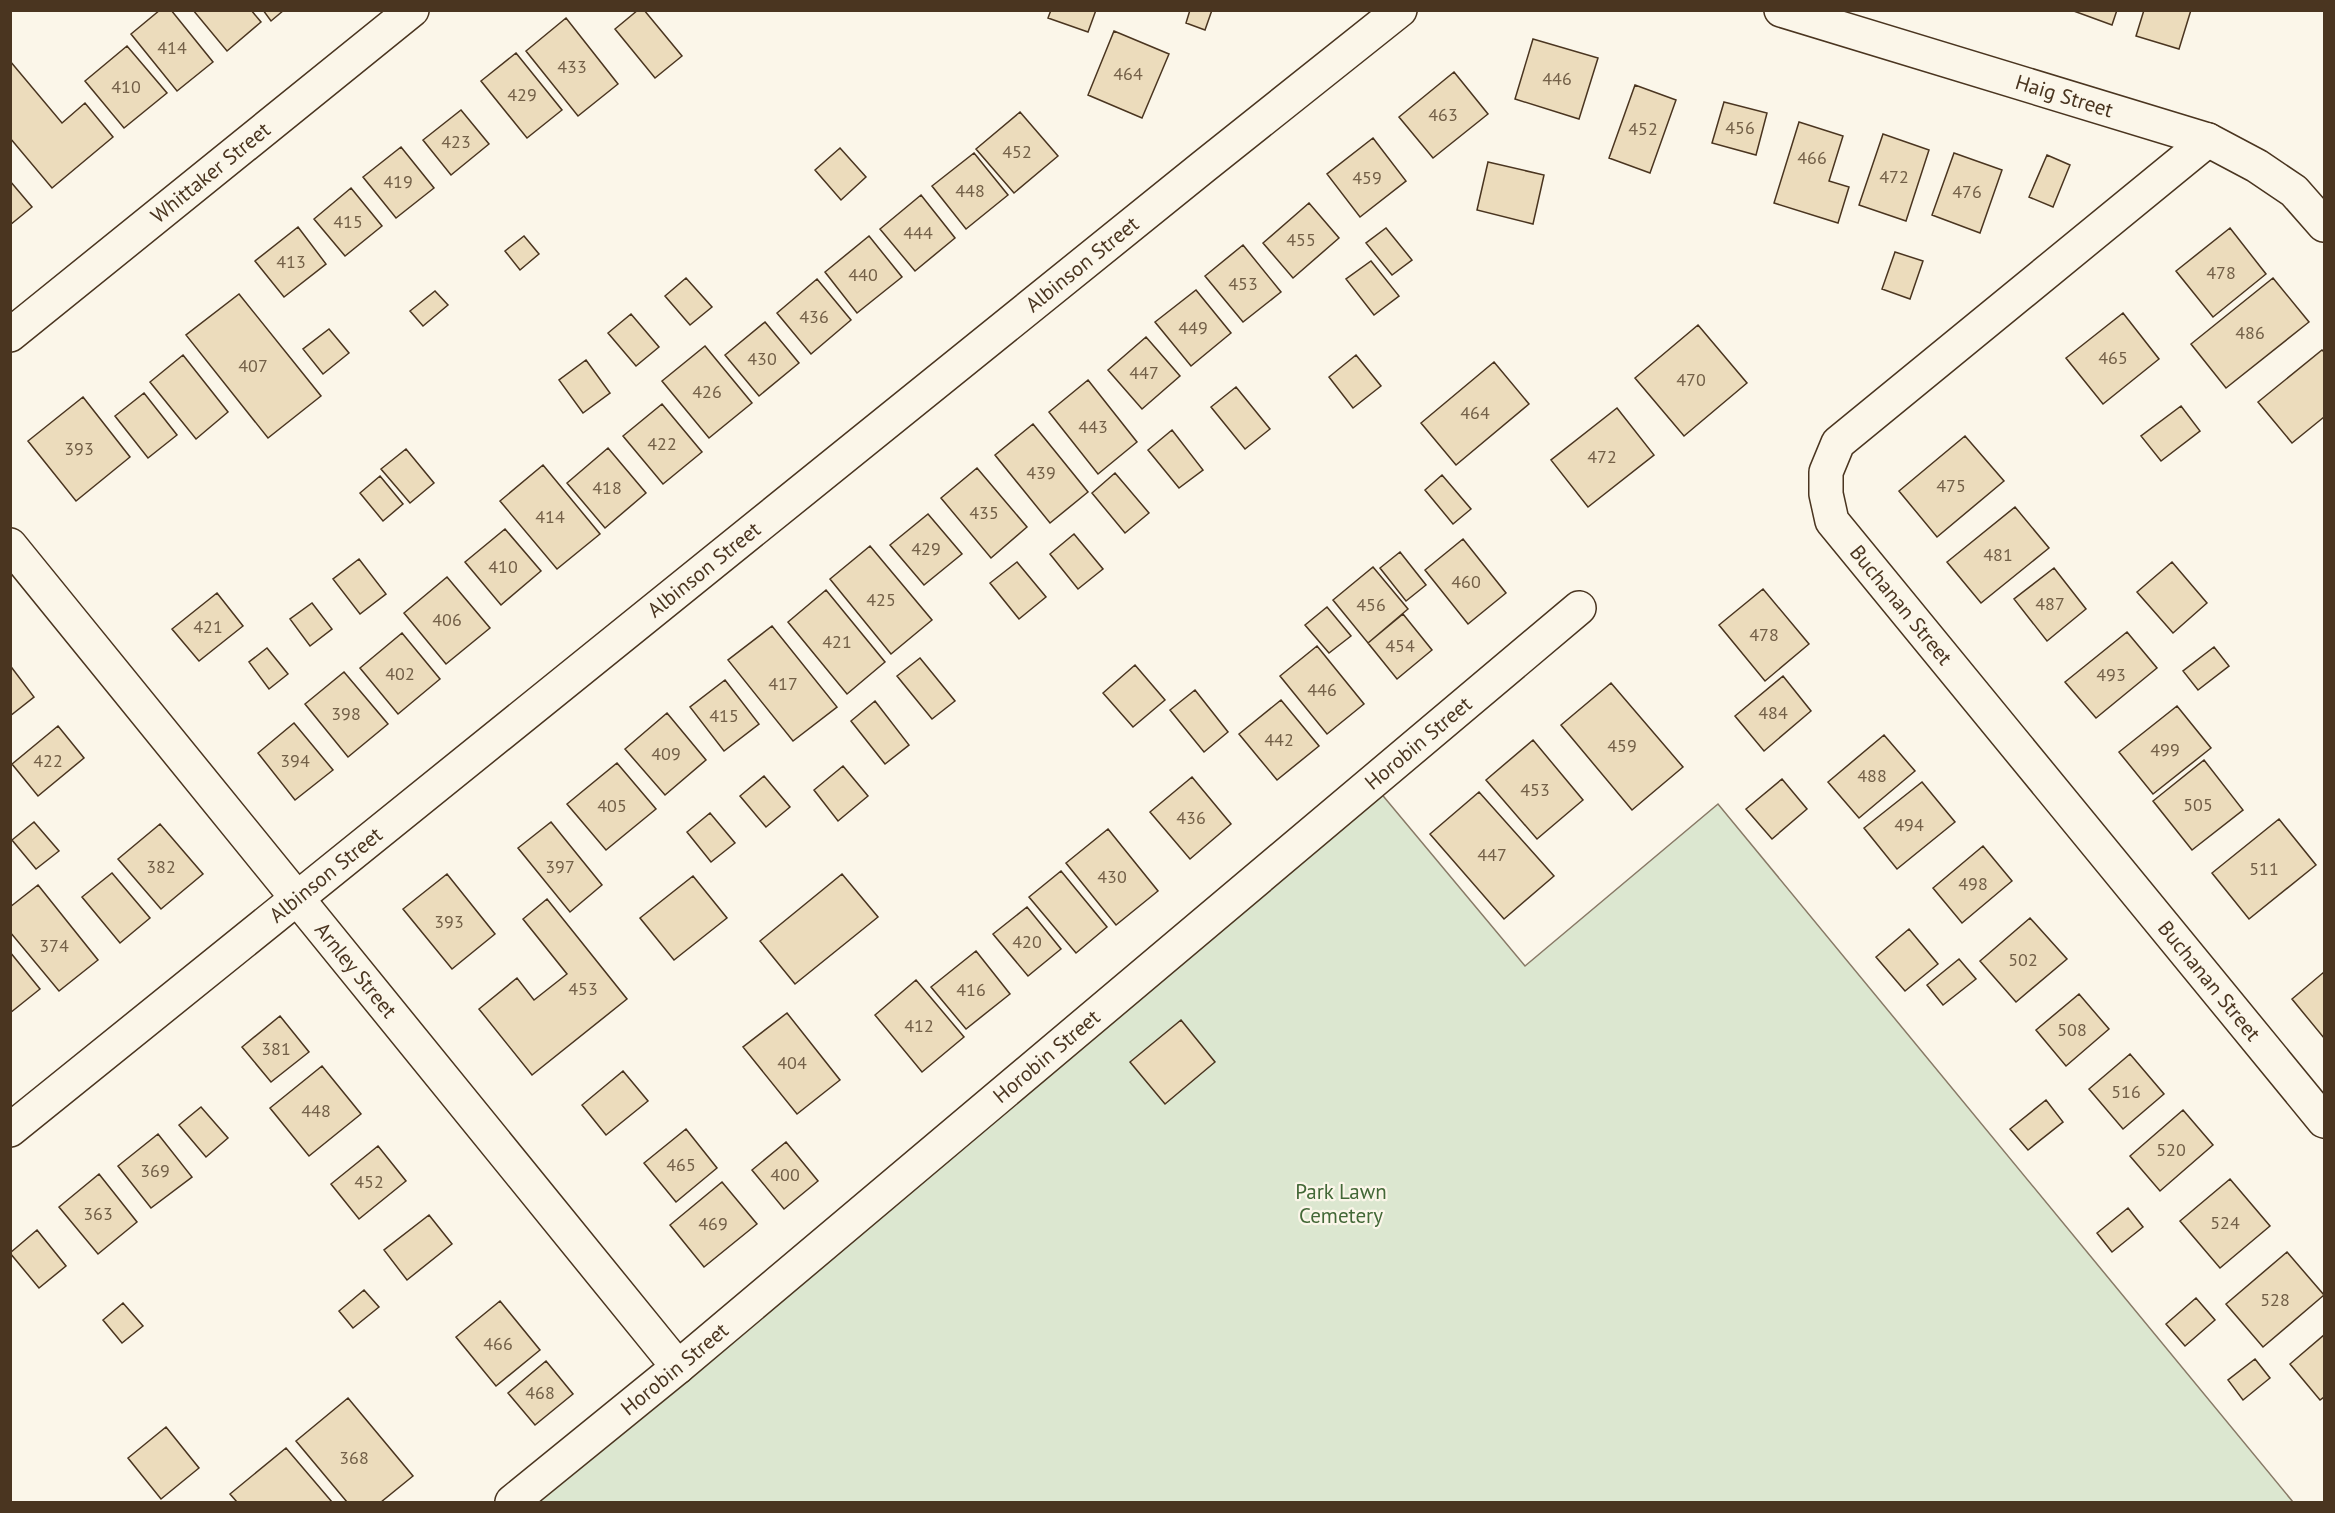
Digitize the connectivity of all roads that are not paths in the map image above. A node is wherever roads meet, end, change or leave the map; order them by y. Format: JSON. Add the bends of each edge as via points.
{"nodes":[{"id":1,"x":412,"y":10,"type":"edge"},
{"id":2,"x":1400,"y":10,"type":"edge"},
{"id":3,"x":1781,"y":10,"type":"edge"},
{"id":4,"x":2208,"y":140,"type":"junction"},
{"id":5,"x":2325,"y":225,"type":"edge"},
{"id":6,"x":10,"y":335,"type":"edge"},
{"id":7,"x":10,"y":545,"type":"edge"},
{"id":8,"x":1579,"y":608,"type":"dead end"},
{"id":9,"x":297,"y":898,"type":"junction"},
{"id":10,"x":2325,"y":1121,"type":"edge"},
{"id":11,"x":10,"y":1130,"type":"edge"},
{"id":12,"x":678,"y":1367,"type":"junction"},
{"id":13,"x":512,"y":1503,"type":"edge"}],
"edges":[{"from":1,"to":6,"type":"street","name":"Whittaker Street"},
{"from":2,"to":9,"type":"street","name":"Albinson Street"},
{"from":3,"to":4,"type":"street","name":"Haig Street"},
{"from":4,"to":5,"type":"street","name":"Haig Street","via":[[2294,191]]},
{"from":4,"to":10,"type":"street","name":"Buchanan Street","via":[[1838,443],[1826,471],[1826,494],[1832,520]]},
{"from":7,"to":9,"type":"street","name":"Arnley Street"},
{"from":8,"to":12,"type":"street","name":"Horobin Street"},
{"from":9,"to":11,"type":"street","name":"Albinson Street"},
{"from":9,"to":12,"type":"street","name":"Arnley Street"},
{"from":12,"to":13,"type":"street","name":"Horobin Street"}]}
